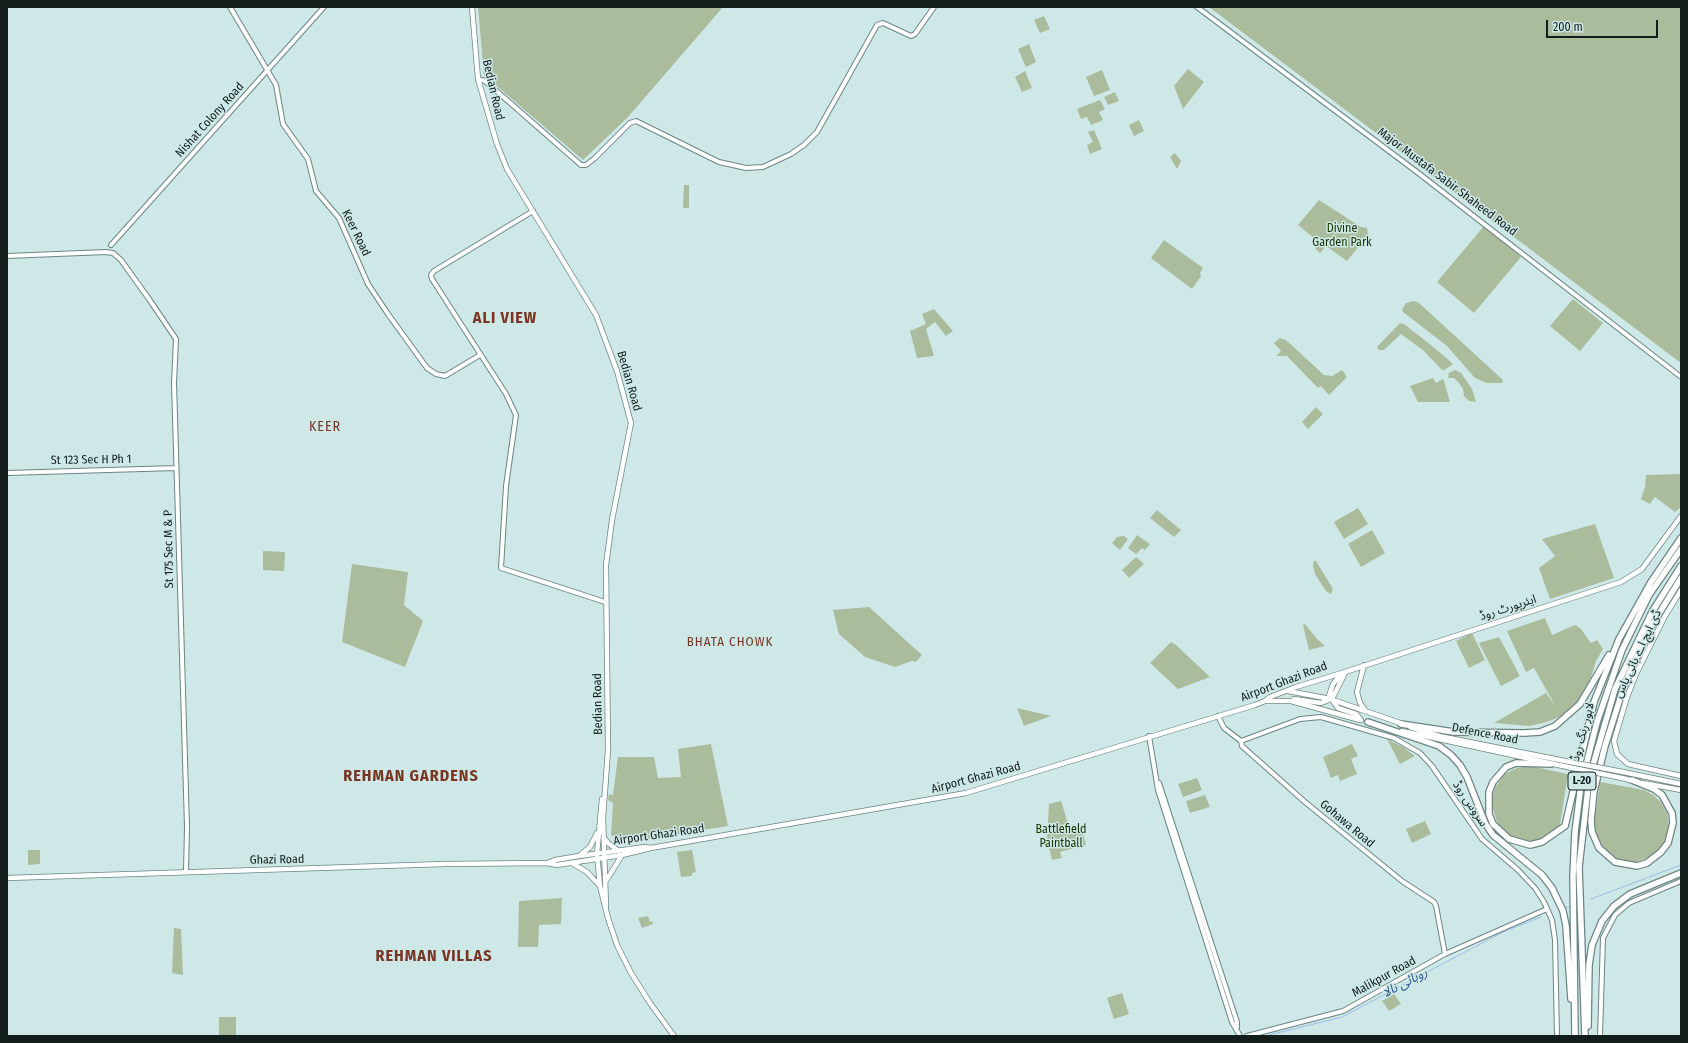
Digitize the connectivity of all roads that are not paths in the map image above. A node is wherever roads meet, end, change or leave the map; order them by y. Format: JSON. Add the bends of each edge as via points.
{"nodes":[{"id":1,"x":230,"y":7,"type":"edge"},
{"id":2,"x":324,"y":7,"type":"edge"},
{"id":3,"x":472,"y":7,"type":"edge"},
{"id":4,"x":934,"y":7,"type":"edge"},
{"id":5,"x":1197,"y":7,"type":"edge"},
{"id":6,"x":267,"y":71,"type":"junction"},
{"id":7,"x":478,"y":79,"type":"junction"},
{"id":8,"x":533,"y":210,"type":"junction"},
{"id":9,"x":110,"y":245,"type":"dead end"},
{"id":10,"x":7,"y":256,"type":"edge"},
{"id":11,"x":480,"y":355,"type":"junction"},
{"id":12,"x":1681,"y":377,"type":"edge"},
{"id":13,"x":176,"y":468,"type":"junction"},
{"id":14,"x":7,"y":473,"type":"edge"},
{"id":15,"x":1681,"y":516,"type":"edge"},
{"id":16,"x":1681,"y":538,"type":"edge"},
{"id":17,"x":1681,"y":549,"type":"edge"},
{"id":18,"x":1681,"y":566,"type":"edge"},
{"id":19,"x":1681,"y":578,"type":"edge"},
{"id":20,"x":1681,"y":590,"type":"edge"},
{"id":21,"x":605,"y":602,"type":"junction"},
{"id":22,"x":1619,"y":639,"type":"junction"},
{"id":23,"x":1364,"y":665,"type":"junction"},
{"id":24,"x":1343,"y":673,"type":"junction"},
{"id":25,"x":1288,"y":690,"type":"junction"},
{"id":26,"x":1330,"y":699,"type":"junction"},
{"id":27,"x":1286,"y":700,"type":"junction"},
{"id":28,"x":1265,"y":701,"type":"junction"},
{"id":29,"x":1366,"y":711,"type":"junction"},
{"id":30,"x":1218,"y":716,"type":"junction"},
{"id":31,"x":1364,"y":721,"type":"junction"},
{"id":32,"x":1401,"y":724,"type":"junction"},
{"id":33,"x":1149,"y":736,"type":"junction"},
{"id":34,"x":1241,"y":741,"type":"junction"},
{"id":35,"x":1551,"y":764,"type":"junction"},
{"id":36,"x":1681,"y":776,"type":"edge"},
{"id":37,"x":1632,"y":780,"type":"junction"},
{"id":38,"x":1681,"y":784,"type":"edge"},
{"id":39,"x":604,"y":790,"type":"junction"},
{"id":40,"x":1681,"y":790,"type":"edge"},
{"id":41,"x":598,"y":829,"type":"junction"},
{"id":42,"x":604,"y":836,"type":"junction"},
{"id":43,"x":621,"y":853,"type":"junction"},
{"id":44,"x":579,"y":856,"type":"junction"},
{"id":45,"x":597,"y":856,"type":"junction"},
{"id":46,"x":604,"y":856,"type":"junction"},
{"id":47,"x":548,"y":863,"type":"junction"},
{"id":48,"x":572,"y":863,"type":"junction"},
{"id":49,"x":186,"y":872,"type":"junction"},
{"id":50,"x":1681,"y":873,"type":"edge"},
{"id":51,"x":7,"y":878,"type":"edge"},
{"id":52,"x":1681,"y":881,"type":"edge"},
{"id":53,"x":605,"y":885,"type":"junction"},
{"id":54,"x":600,"y":886,"type":"junction"},
{"id":55,"x":606,"y":906,"type":"junction"},
{"id":56,"x":1547,"y":909,"type":"junction"},
{"id":57,"x":1445,"y":954,"type":"junction"},
{"id":58,"x":674,"y":1036,"type":"edge"},
{"id":59,"x":1240,"y":1036,"type":"edge"},
{"id":60,"x":1247,"y":1036,"type":"edge"},
{"id":61,"x":1557,"y":1036,"type":"edge"},
{"id":62,"x":1574,"y":1036,"type":"edge"},
{"id":63,"x":1586,"y":1036,"type":"edge"},
{"id":64,"x":1600,"y":1036,"type":"edge"}],
"edges":[{"from":1,"to":6,"type":"street","name":"Keer Road"},
{"from":2,"to":6,"type":"street","name":"Nishat Colony Road"},
{"from":3,"to":7,"type":"main road","name":"Bedian Road"},
{"from":4,"to":7,"type":"street","via":[[911,36],[883,23],[877,25],[817,132],[791,154],[754,168],[707,158],[636,121],[630,123],[595,158],[586,165],[581,165],[514,105]]},
{"from":5,"to":12,"type":"street","name":"Major Mustafa Sabir Shaheed Road","via":[[1418,172]]},
{"from":6,"to":9,"type":"street","name":"Nishat Colony Road"},
{"from":6,"to":11,"type":"street","name":"Keer Road","via":[[278,90],[283,124],[308,159],[316,191],[339,218],[368,284],[427,368],[436,374],[446,376]]},
{"from":7,"to":8,"type":"main road","name":"Bedian Road","via":[[492,131],[507,169]]},
{"from":8,"to":11,"type":"street","via":[[431,275]]},
{"from":8,"to":21,"type":"main road","name":"Bedian Road","via":[[596,315],[617,371],[631,423],[612,520],[606,564]]},
{"from":10,"to":13,"type":"street","name":"St 175 Sec M & P","via":[[106,252],[114,253],[121,260],[176,339]]},
{"from":11,"to":21,"type":"street","via":[[516,415],[506,486],[501,568]]},
{"from":13,"to":14,"type":"street","name":"St 123 Sec H Ph 1"},
{"from":13,"to":49,"type":"street","name":"St 175 Sec M & P","via":[[187,827]]},
{"from":15,"to":23,"type":"main road","name":"ایئرپورٹ روڈ","via":[[1642,569],[1621,582]]},
{"from":16,"to":22,"type":"highway","via":[[1651,582]]},
{"from":17,"to":62,"type":"highway","name":"لاہور رنگ روڈ","number":"L-20","via":[[1649,594],[1622,650],[1596,722],[1581,786],[1573,876]]},
{"from":18,"to":63,"type":"highway","name":"لاہور رنگ روڈ","number":"L-20","via":[[1652,612],[1615,689],[1589,779],[1579,867]]},
{"from":19,"to":37,"type":"highway","via":[[1652,625],[1626,680],[1594,791],[1591,821],[1592,832],[1599,848],[1615,862],[1637,866],[1661,852],[1668,843],[1673,823],[1672,813],[1662,795]]},
{"from":20,"to":36,"type":"main road","name":"ڈی ایچ اے بائی پاس","via":[[1637,672],[1614,741],[1617,754],[1628,764]]},
{"from":21,"to":39,"type":"main road","name":"Bedian Road","via":[[608,750]]},
{"from":22,"to":32,"type":"highway","via":[[1580,704],[1555,726],[1540,732],[1454,732]]},
{"from":22,"to":35,"type":"highway","via":[[1594,702],[1564,826],[1542,842],[1530,845],[1509,840],[1493,824],[1488,814],[1489,792],[1493,782],[1506,767],[1516,763]]},
{"from":23,"to":24,"type":"main road","name":"ایئرپورٹ روڈ"},
{"from":23,"to":29,"type":"main road","via":[[1357,692]]},
{"from":24,"to":25,"type":"main road","name":"Airport Ghazi Road"},
{"from":24,"to":26,"type":"main road","via":[[1330,690]]},
{"from":25,"to":26,"type":"main road","name":"Defence Road"},
{"from":25,"to":28,"type":"main road","name":"Airport Ghazi Road"},
{"from":26,"to":27,"type":"main road","via":[[1321,704],[1293,698]]},
{"from":26,"to":29,"type":"main road","name":"Defence Road"},
{"from":26,"to":31,"type":"main road","via":[[1338,708],[1356,714]]},
{"from":27,"to":28,"type":"main road"},
{"from":27,"to":31,"type":"main road"},
{"from":28,"to":30,"type":"main road","name":"Airport Ghazi Road"},
{"from":29,"to":32,"type":"main road","name":"Defence Road"},
{"from":30,"to":33,"type":"main road","name":"Airport Ghazi Road"},
{"from":30,"to":34,"type":"street","name":"Gohawa Road","via":[[1227,730]]},
{"from":31,"to":35,"type":"main road","name":"Defence Road","via":[[1436,740]]},
{"from":31,"to":62,"type":"highway","via":[[1439,746],[1451,755],[1467,777],[1485,823],[1493,835],[1542,876],[1552,888],[1563,911],[1566,926]]},
{"from":32,"to":38,"type":"main road","name":"Defence Road","bridge":true,"via":[[1439,736]]},
{"from":33,"to":43,"type":"main road","name":"Airport Ghazi Road","via":[[979,790]]},
{"from":33,"to":59,"type":"street","via":[[1158,790],[1232,1022]]},
{"from":34,"to":56,"type":"street","name":"سروس روڈ","via":[[1300,719],[1321,717],[1394,738],[1420,754],[1432,766],[1482,839],[1535,888]]},
{"from":34,"to":57,"type":"street","name":"Gohawa Road","via":[[1242,746],[1358,847],[1434,902]]},
{"from":35,"to":37,"type":"main road","name":"Defence Road","bridge":true},
{"from":37,"to":40,"type":"main road","name":"Defence Road"},
{"from":39,"to":41,"type":"main road","name":"Bedian Road"},
{"from":39,"to":42,"type":"main road","name":"Bedian Road"},
{"from":41,"to":44,"type":"main road","via":[[590,847]]},
{"from":41,"to":45,"type":"main road","name":"Bedian Road"},
{"from":42,"to":43,"type":"main road","via":[[609,844]]},
{"from":42,"to":46,"type":"main road","name":"Bedian Road"},
{"from":43,"to":46,"type":"main road","name":"Ghazi Road"},
{"from":43,"to":53,"type":"main road"},
{"from":44,"to":45,"type":"main road","name":"Ghazi Road"},
{"from":44,"to":47,"type":"main road","name":"Ghazi Road"},
{"from":45,"to":46,"type":"main road","name":"Ghazi Road"},
{"from":45,"to":48,"type":"main road","name":"Ghazi Road"},
{"from":45,"to":54,"type":"main road","name":"Bedian Road"},
{"from":46,"to":53,"type":"main road","name":"Bedian Road"},
{"from":47,"to":48,"type":"main road","name":"Ghazi Road"},
{"from":47,"to":49,"type":"main road","name":"Ghazi Road"},
{"from":48,"to":54,"type":"main road"},
{"from":49,"to":51,"type":"main road","name":"Ghazi Road"},
{"from":50,"to":63,"type":"highway","via":[[1630,894],[1614,906],[1602,921],[1592,945],[1589,965]]},
{"from":52,"to":64,"type":"street","via":[[1629,903],[1615,916],[1603,938]]},
{"from":53,"to":55,"type":"main road","name":"Bedian Road"},
{"from":54,"to":55,"type":"main road","name":"Bedian Road"},
{"from":55,"to":58,"type":"main road","name":"Bedian Road","via":[[617,945],[631,973]]},
{"from":56,"to":57,"type":"street","name":"Malikpur Road"},
{"from":56,"to":61,"type":"street","name":"سروس روڈ","via":[[1552,920],[1555,940]]},
{"from":57,"to":60,"type":"street","name":"Malikpur Road","via":[[1343,1011]]}]}
